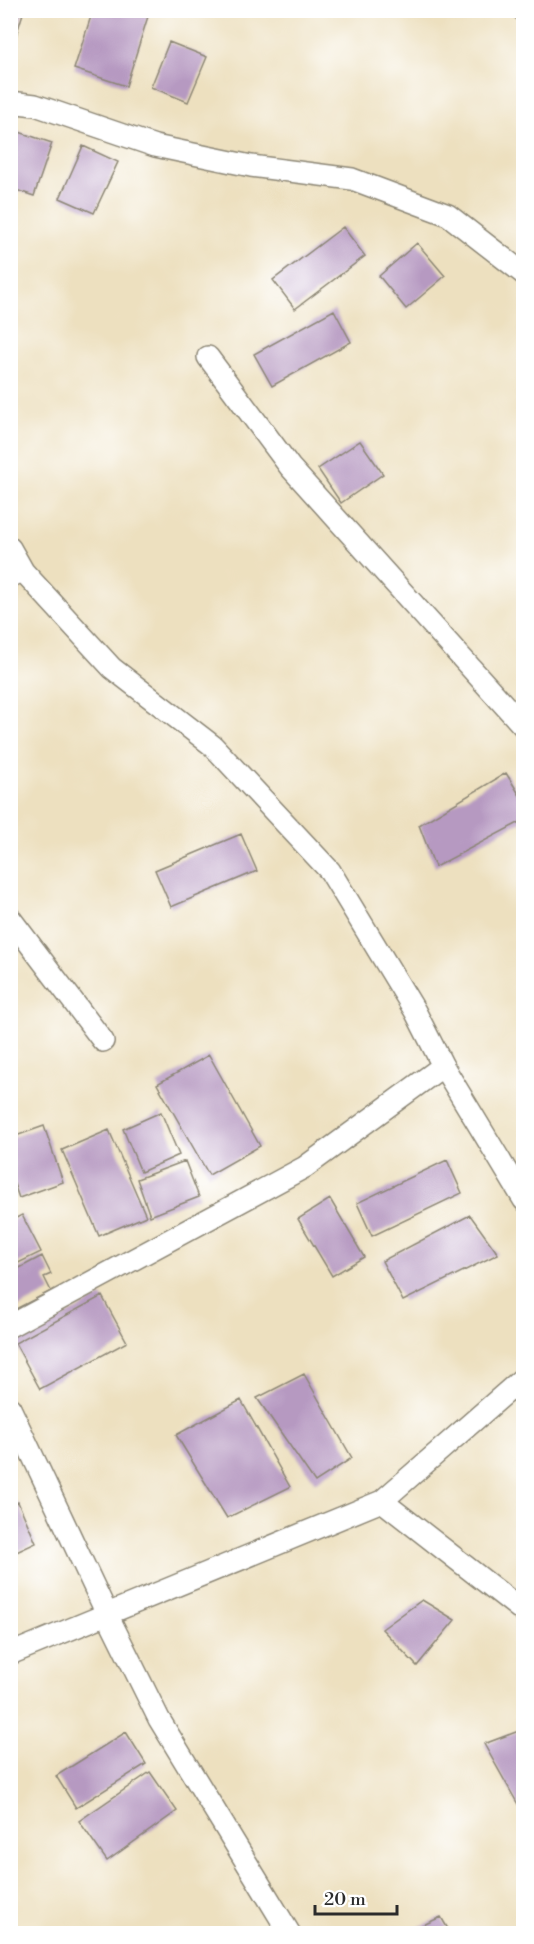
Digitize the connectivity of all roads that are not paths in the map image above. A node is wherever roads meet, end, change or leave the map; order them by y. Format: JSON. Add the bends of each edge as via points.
{"nodes":[{"id":1,"x":10,"y":102,"type":"edge"},
{"id":2,"x":524,"y":274,"type":"edge"},
{"id":3,"x":208,"y":357,"type":"dead end"},
{"id":4,"x":10,"y":548,"type":"edge"},
{"id":5,"x":17,"y":574,"type":"edge"},
{"id":6,"x":524,"y":727,"type":"edge"},
{"id":7,"x":10,"y":918,"type":"edge"},
{"id":8,"x":103,"y":1041,"type":"dead end"},
{"id":9,"x":443,"y":1066,"type":"junction"},
{"id":10,"x":524,"y":1200,"type":"edge"},
{"id":11,"x":10,"y":1326,"type":"edge"},
{"id":12,"x":524,"y":1377,"type":"edge"},
{"id":13,"x":10,"y":1408,"type":"edge"},
{"id":14,"x":382,"y":1501,"type":"junction"},
{"id":15,"x":524,"y":1612,"type":"edge"},
{"id":16,"x":107,"y":1614,"type":"junction"},
{"id":17,"x":10,"y":1654,"type":"edge"},
{"id":18,"x":290,"y":1934,"type":"edge"}],
"edges":[{"from":1,"to":2,"type":"street","via":[[35,105],[155,146],[352,179],[448,215]]},
{"from":3,"to":6,"type":"street","via":[[290,467]]},
{"from":4,"to":5,"type":"street"},
{"from":5,"to":9,"type":"street","via":[[112,668],[213,746],[330,871],[415,1011]]},
{"from":7,"to":8,"type":"street"},
{"from":9,"to":10,"type":"street"},
{"from":9,"to":11,"type":"street","via":[[305,1167]]},
{"from":12,"to":14,"type":"street"},
{"from":13,"to":16,"type":"street"},
{"from":14,"to":15,"type":"street"},
{"from":14,"to":16,"type":"street"},
{"from":16,"to":17,"type":"street"},
{"from":16,"to":18,"type":"street","via":[[159,1719]]}]}
